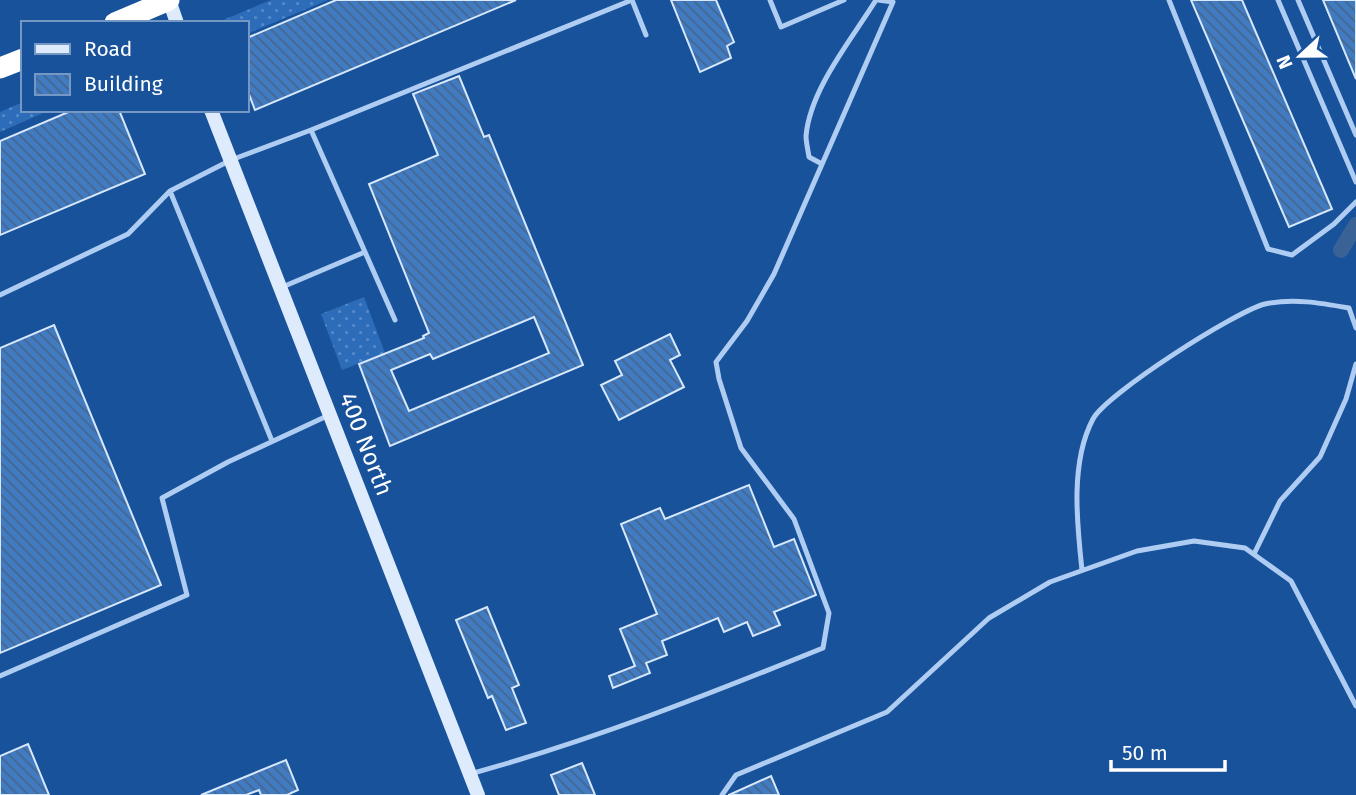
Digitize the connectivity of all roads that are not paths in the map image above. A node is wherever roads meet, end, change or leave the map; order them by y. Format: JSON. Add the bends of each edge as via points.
{"nodes":[{"id":1,"x":169,"y":0,"type":"edge"},
{"id":2,"x":770,"y":0,"type":"edge"},
{"id":3,"x":844,"y":0,"type":"edge"},
{"id":4,"x":877,"y":0,"type":"edge"},
{"id":5,"x":1168,"y":0,"type":"edge"},
{"id":6,"x":1278,"y":0,"type":"edge"},
{"id":7,"x":1298,"y":0,"type":"edge"},
{"id":8,"x":120,"y":21,"type":"edge"},
{"id":9,"x":176,"y":21,"type":"edge"},
{"id":10,"x":646,"y":35,"type":"dead end"},
{"id":11,"x":21,"y":60,"type":"edge"},
{"id":12,"x":0,"y":68,"type":"edge"},
{"id":13,"x":212,"y":112,"type":"edge"},
{"id":14,"x":311,"y":130,"type":"junction"},
{"id":15,"x":1356,"y":135,"type":"edge"},
{"id":16,"x":231,"y":160,"type":"junction"},
{"id":17,"x":822,"y":164,"type":"junction"},
{"id":18,"x":1356,"y":182,"type":"edge"},
{"id":19,"x":170,"y":191,"type":"junction"},
{"id":20,"x":1356,"y":202,"type":"edge"},
{"id":21,"x":365,"y":252,"type":"junction"},
{"id":22,"x":281,"y":288,"type":"junction"},
{"id":23,"x":0,"y":295,"type":"edge"},
{"id":24,"x":395,"y":320,"type":"dead end"},
{"id":25,"x":1356,"y":328,"type":"edge"},
{"id":26,"x":1356,"y":364,"type":"edge"},
{"id":27,"x":330,"y":414,"type":"junction"},
{"id":28,"x":272,"y":442,"type":"junction"},
{"id":29,"x":1254,"y":554,"type":"junction"},
{"id":30,"x":1082,"y":570,"type":"junction"},
{"id":31,"x":0,"y":676,"type":"edge"},
{"id":32,"x":1356,"y":706,"type":"edge"},
{"id":33,"x":470,"y":774,"type":"junction"},
{"id":34,"x":478,"y":795,"type":"edge"},
{"id":35,"x":722,"y":795,"type":"edge"}],
"edges":[{"from":1,"to":8,"type":"highway"},
{"from":1,"to":9,"type":"main road"},
{"from":2,"to":3,"type":"lane","via":[[781,27]]},
{"from":4,"to":17,"type":"lane","via":[[813,104],[806,137],[809,157]]},
{"from":4,"to":17,"type":"lane","via":[[893,2]]},
{"from":5,"to":20,"type":"lane","via":[[1268,249],[1292,255]]},
{"from":6,"to":18,"type":"lane"},
{"from":7,"to":15,"type":"lane"},
{"from":10,"to":14,"type":"lane","via":[[632,0]]},
{"from":11,"to":12,"type":"highway"},
{"from":13,"to":16,"type":"main road","name":"400 North"},
{"from":14,"to":16,"type":"lane"},
{"from":14,"to":21,"type":"lane"},
{"from":16,"to":19,"type":"lane"},
{"from":16,"to":22,"type":"main road","name":"400 North"},
{"from":17,"to":33,"type":"lane","via":[[774,274],[716,362],[741,448],[799,531],[829,613],[823,648],[694,700]]},
{"from":19,"to":23,"type":"lane","via":[[128,234]]},
{"from":19,"to":28,"type":"lane"},
{"from":21,"to":22,"type":"lane"},
{"from":21,"to":24,"type":"lane"},
{"from":22,"to":27,"type":"main road","name":"400 North"},
{"from":25,"to":30,"type":"lane","via":[[1349,308],[1308,301],[1263,304],[1203,334],[1094,416],[1081,450],[1077,523]]},
{"from":26,"to":29,"type":"lane","via":[[1320,457],[1280,501]]},
{"from":27,"to":28,"type":"lane"},
{"from":27,"to":33,"type":"main road","name":"400 North"},
{"from":28,"to":31,"type":"lane","via":[[162,498],[187,595]]},
{"from":29,"to":30,"type":"lane","via":[[1245,548],[1194,541],[1137,551]]},
{"from":29,"to":32,"type":"lane","via":[[1291,581]]},
{"from":30,"to":35,"type":"lane","via":[[1050,582],[989,618],[887,712],[736,775]]},
{"from":33,"to":34,"type":"main road","name":"400 North"}]}
